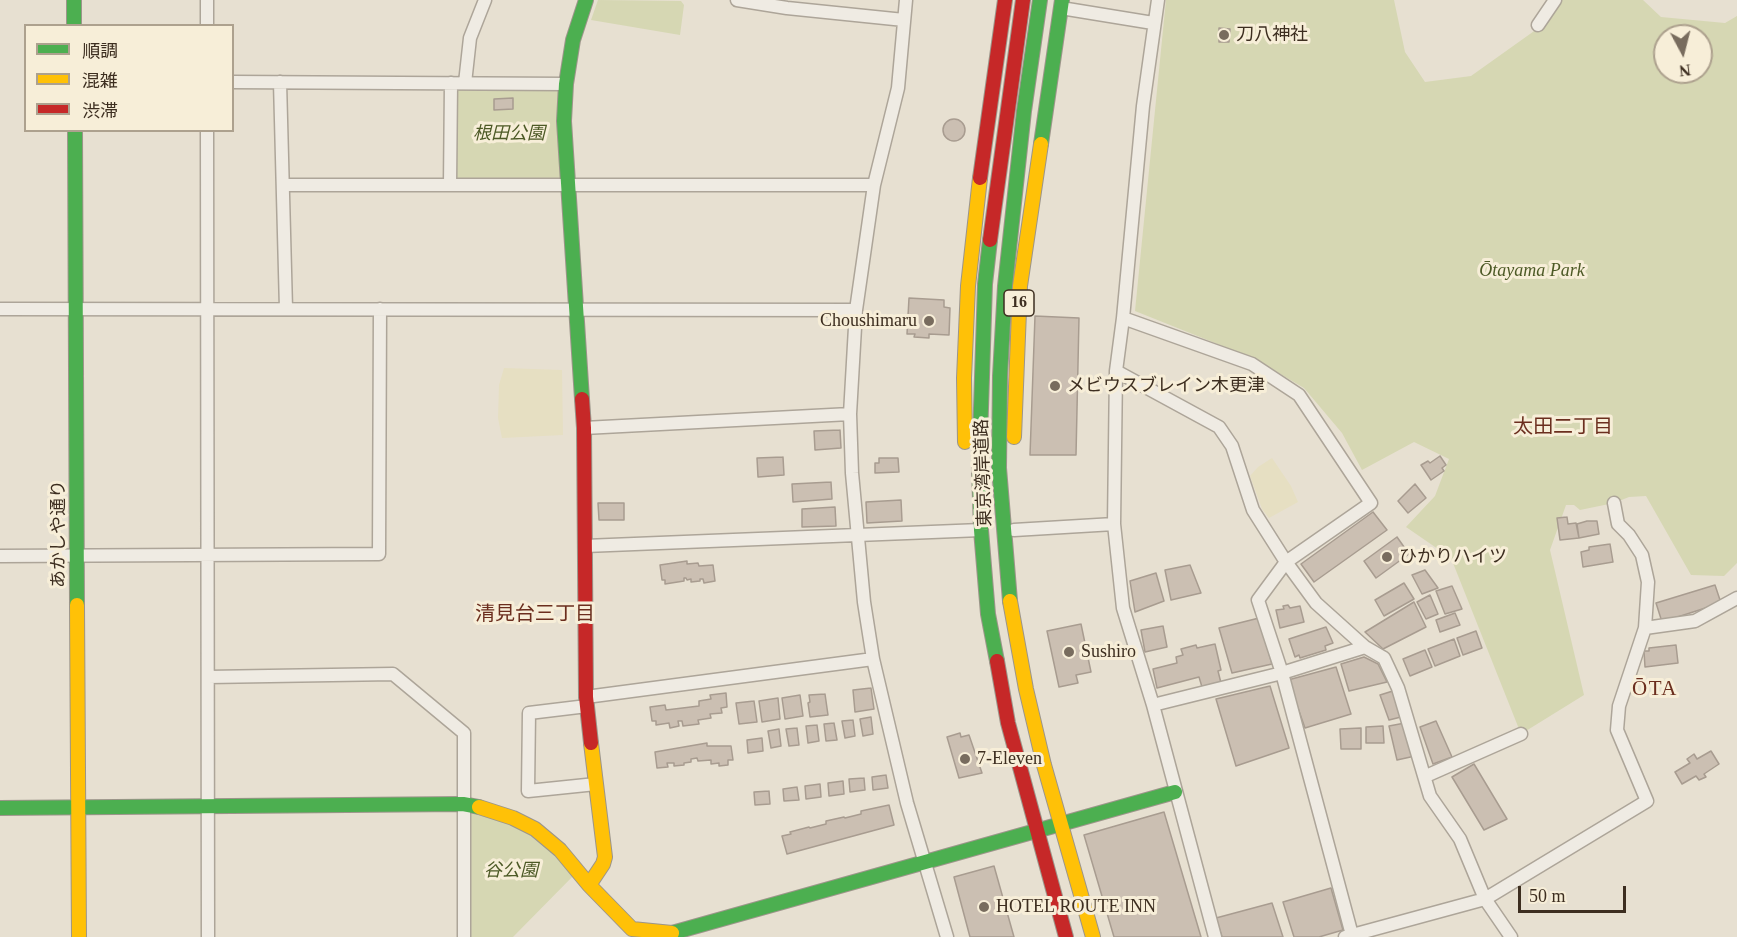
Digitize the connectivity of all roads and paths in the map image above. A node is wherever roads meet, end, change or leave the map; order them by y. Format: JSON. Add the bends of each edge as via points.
{"nodes":[{"id":1,"x":74,"y":0,"type":"edge"},
{"id":2,"x":207,"y":0,"type":"edge"},
{"id":3,"x":485,"y":0,"type":"edge"},
{"id":4,"x":585,"y":0,"type":"edge"},
{"id":5,"x":737,"y":0,"type":"edge"},
{"id":6,"x":906,"y":0,"type":"edge"},
{"id":7,"x":1005,"y":0,"type":"edge"},
{"id":8,"x":1023,"y":0,"type":"edge"},
{"id":9,"x":1040,"y":0,"type":"edge"},
{"id":10,"x":1158,"y":0,"type":"edge"},
{"id":11,"x":1555,"y":0,"type":"edge"},
{"id":12,"x":1061,"y":4,"type":"edge"},
{"id":13,"x":904,"y":20,"type":"junction"},
{"id":14,"x":1154,"y":23,"type":"junction"},
{"id":15,"x":74,"y":24,"type":"edge"},
{"id":16,"x":207,"y":24,"type":"edge"},
{"id":17,"x":1538,"y":25,"type":"dead end"},
{"id":18,"x":234,"y":82,"type":"edge"},
{"id":19,"x":280,"y":82,"type":"junction"},
{"id":20,"x":451,"y":83,"type":"junction"},
{"id":21,"x":465,"y":83,"type":"junction"},
{"id":22,"x":566,"y":84,"type":"junction"},
{"id":23,"x":75,"y":132,"type":"edge"},
{"id":24,"x":207,"y":132,"type":"edge"},
{"id":25,"x":282,"y":185,"type":"junction"},
{"id":26,"x":450,"y":185,"type":"junction"},
{"id":27,"x":567,"y":185,"type":"junction"},
{"id":28,"x":874,"y":185,"type":"junction"},
{"id":29,"x":0,"y":309,"type":"edge"},
{"id":30,"x":76,"y":309,"type":"junction"},
{"id":31,"x":207,"y":309,"type":"junction"},
{"id":32,"x":286,"y":309,"type":"junction"},
{"id":33,"x":380,"y":309,"type":"junction"},
{"id":34,"x":576,"y":309,"type":"junction"},
{"id":35,"x":856,"y":310,"type":"junction"},
{"id":36,"x":1123,"y":318,"type":"junction"},
{"id":37,"x":1116,"y":372,"type":"junction"},
{"id":38,"x":850,"y":414,"type":"junction"},
{"id":39,"x":584,"y":428,"type":"junction"},
{"id":40,"x":1014,"y":456,"type":"dead end"},
{"id":41,"x":965,"y":460,"type":"dead end"},
{"id":42,"x":1014,"y":478,"type":"dead end"},
{"id":43,"x":966,"y":484,"type":"dead end"},
{"id":44,"x":1614,"y":503,"type":"dead end"},
{"id":45,"x":1114,"y":524,"type":"junction"},
{"id":46,"x":981,"y":530,"type":"junction"},
{"id":47,"x":1014,"y":530,"type":"junction"},
{"id":48,"x":857,"y":534,"type":"junction"},
{"id":49,"x":585,"y":546,"type":"junction"},
{"id":50,"x":208,"y":554,"type":"junction"},
{"id":51,"x":0,"y":556,"type":"edge"},
{"id":52,"x":77,"y":557,"type":"junction"},
{"id":53,"x":1286,"y":562,"type":"junction"},
{"id":54,"x":1737,"y":598,"type":"edge"},
{"id":55,"x":1011,"y":609,"type":"junction"},
{"id":56,"x":1645,"y":628,"type":"junction"},
{"id":57,"x":1365,"y":647,"type":"junction"},
{"id":58,"x":873,"y":659,"type":"junction"},
{"id":59,"x":1282,"y":673,"type":"junction"},
{"id":60,"x":208,"y":677,"type":"junction"},
{"id":61,"x":587,"y":702,"type":"junction"},
{"id":62,"x":1153,"y":705,"type":"junction"},
{"id":63,"x":1521,"y":734,"type":"dead end"},
{"id":64,"x":1426,"y":776,"type":"junction"},
{"id":65,"x":596,"y":784,"type":"junction"},
{"id":66,"x":1176,"y":792,"type":"junction"},
{"id":67,"x":463,"y":804,"type":"junction"},
{"id":68,"x":208,"y":806,"type":"junction"},
{"id":69,"x":0,"y":808,"type":"edge"},
{"id":70,"x":78,"y":808,"type":"junction"},
{"id":71,"x":1061,"y":824,"type":"junction"},
{"id":72,"x":1036,"y":831,"type":"junction"},
{"id":73,"x":925,"y":862,"type":"junction"},
{"id":74,"x":589,"y":885,"type":"junction"},
{"id":75,"x":1485,"y":899,"type":"junction"},
{"id":76,"x":643,"y":934,"type":"edge"},
{"id":77,"x":1348,"y":936,"type":"edge"},
{"id":78,"x":79,"y":937,"type":"edge"},
{"id":79,"x":208,"y":937,"type":"edge"},
{"id":80,"x":464,"y":937,"type":"edge"},
{"id":81,"x":947,"y":937,"type":"edge"},
{"id":82,"x":1066,"y":937,"type":"edge"},
{"id":83,"x":1093,"y":937,"type":"edge"},
{"id":84,"x":1215,"y":937,"type":"edge"},
{"id":85,"x":1511,"y":937,"type":"edge"}],
"edges":[{"from":1,"to":15,"type":"main road"},
{"from":2,"to":16,"type":"street"},
{"from":3,"to":21,"type":"street","via":[[470,38]]},
{"from":4,"to":22,"type":"main road"},
{"from":5,"to":13,"type":"street"},
{"from":6,"to":13,"type":"street"},
{"from":7,"to":41,"type":"main road","via":[[968,286]]},
{"from":8,"to":46,"type":"main road","name":"東京湾岸道路","number":"16","via":[[985,284]]},
{"from":9,"to":55,"type":"main road","name":"東京湾岸道路","number":"16","via":[[1005,286],[1000,376],[999,468]]},
{"from":10,"to":14,"type":"street"},
{"from":11,"to":17,"type":"street"},
{"from":12,"to":14,"type":"street"},
{"from":12,"to":40,"type":"main road","number":"16","via":[[1020,286]]},
{"from":13,"to":28,"type":"street","via":[[898,88]]},
{"from":14,"to":36,"type":"street"},
{"from":18,"to":19,"type":"street"},
{"from":19,"to":20,"type":"street"},
{"from":19,"to":25,"type":"street"},
{"from":20,"to":21,"type":"street"},
{"from":20,"to":26,"type":"street"},
{"from":21,"to":22,"type":"street"},
{"from":22,"to":27,"type":"main road"},
{"from":23,"to":30,"type":"main road","name":"あかしや通り"},
{"from":24,"to":31,"type":"street"},
{"from":25,"to":26,"type":"street"},
{"from":25,"to":32,"type":"street"},
{"from":26,"to":27,"type":"street"},
{"from":27,"to":28,"type":"street"},
{"from":27,"to":34,"type":"main road"},
{"from":28,"to":35,"type":"street"},
{"from":29,"to":30,"type":"street"},
{"from":30,"to":31,"type":"street"},
{"from":30,"to":52,"type":"main road","name":"あかしや通り"},
{"from":31,"to":32,"type":"street"},
{"from":31,"to":50,"type":"street"},
{"from":32,"to":33,"type":"street"},
{"from":33,"to":34,"type":"street"},
{"from":33,"to":50,"type":"street","via":[[379,554]]},
{"from":34,"to":35,"type":"street"},
{"from":34,"to":39,"type":"main road"},
{"from":35,"to":38,"type":"street"},
{"from":36,"to":37,"type":"street"},
{"from":36,"to":53,"type":"street","via":[[1252,364],[1299,395],[1371,502]]},
{"from":37,"to":45,"type":"street"},
{"from":37,"to":53,"type":"street","via":[[1219,427],[1232,446],[1253,510]]},
{"from":38,"to":39,"type":"street"},
{"from":38,"to":48,"type":"street"},
{"from":39,"to":49,"type":"main road"},
{"from":42,"to":47,"type":"main road","number":"16"},
{"from":43,"to":46,"type":"main road","number":"16","via":[[968,507]]},
{"from":44,"to":56,"type":"street","via":[[1618,524],[1642,555],[1646,569]]},
{"from":45,"to":47,"type":"street"},
{"from":45,"to":62,"type":"street","via":[[1123,608]]},
{"from":46,"to":48,"type":"street"},
{"from":46,"to":72,"type":"main road","name":"東京湾岸道路","number":"16","via":[[988,614],[1008,723]]},
{"from":47,"to":55,"type":"main road","number":"16"},
{"from":48,"to":49,"type":"street"},
{"from":48,"to":58,"type":"street"},
{"from":49,"to":61,"type":"main road"},
{"from":50,"to":52,"type":"street"},
{"from":50,"to":60,"type":"street"},
{"from":51,"to":52,"type":"street"},
{"from":52,"to":70,"type":"main road","name":"あかしや通り"},
{"from":53,"to":57,"type":"street","via":[[1316,603]]},
{"from":53,"to":59,"type":"street","via":[[1258,600]]},
{"from":54,"to":56,"type":"street","via":[[1695,621]]},
{"from":55,"to":71,"type":"main road","name":"東京湾岸道路","number":"16","via":[[1032,717]]},
{"from":56,"to":75,"type":"street","via":[[1619,706],[1617,730],[1647,801]]},
{"from":57,"to":59,"type":"street"},
{"from":57,"to":64,"type":"street","via":[[1384,658],[1398,688]]},
{"from":58,"to":61,"type":"street"},
{"from":58,"to":73,"type":"street"},
{"from":59,"to":62,"type":"street"},
{"from":59,"to":77,"type":"street"},
{"from":60,"to":67,"type":"street","via":[[393,674],[464,733]]},
{"from":60,"to":68,"type":"street"},
{"from":61,"to":65,"type":"main road"},
{"from":61,"to":65,"type":"street","via":[[529,713],[528,791]]},
{"from":62,"to":66,"type":"street"},
{"from":63,"to":64,"type":"street"},
{"from":64,"to":75,"type":"street","via":[[1431,796],[1460,839]]},
{"from":65,"to":74,"type":"main road","via":[[605,857]]},
{"from":66,"to":71,"type":"main road"},
{"from":66,"to":84,"type":"street"},
{"from":67,"to":68,"type":"main road"},
{"from":67,"to":74,"type":"main road","via":[[488,809],[535,829],[560,850]]},
{"from":67,"to":80,"type":"street"},
{"from":68,"to":70,"type":"main road"},
{"from":68,"to":79,"type":"street"},
{"from":69,"to":70,"type":"main road"},
{"from":70,"to":78,"type":"main road","name":"あかしや通り"},
{"from":71,"to":72,"type":"main road"},
{"from":71,"to":83,"type":"main road","name":"東京湾岸道路","number":"16"},
{"from":72,"to":73,"type":"main road"},
{"from":72,"to":82,"type":"main road","name":"東京湾岸道路","number":"16"},
{"from":73,"to":76,"type":"main road","via":[[684,930]]},
{"from":73,"to":81,"type":"street"},
{"from":74,"to":76,"type":"main road","via":[[632,929]]},
{"from":75,"to":77,"type":"street"},
{"from":75,"to":85,"type":"street"}]}
